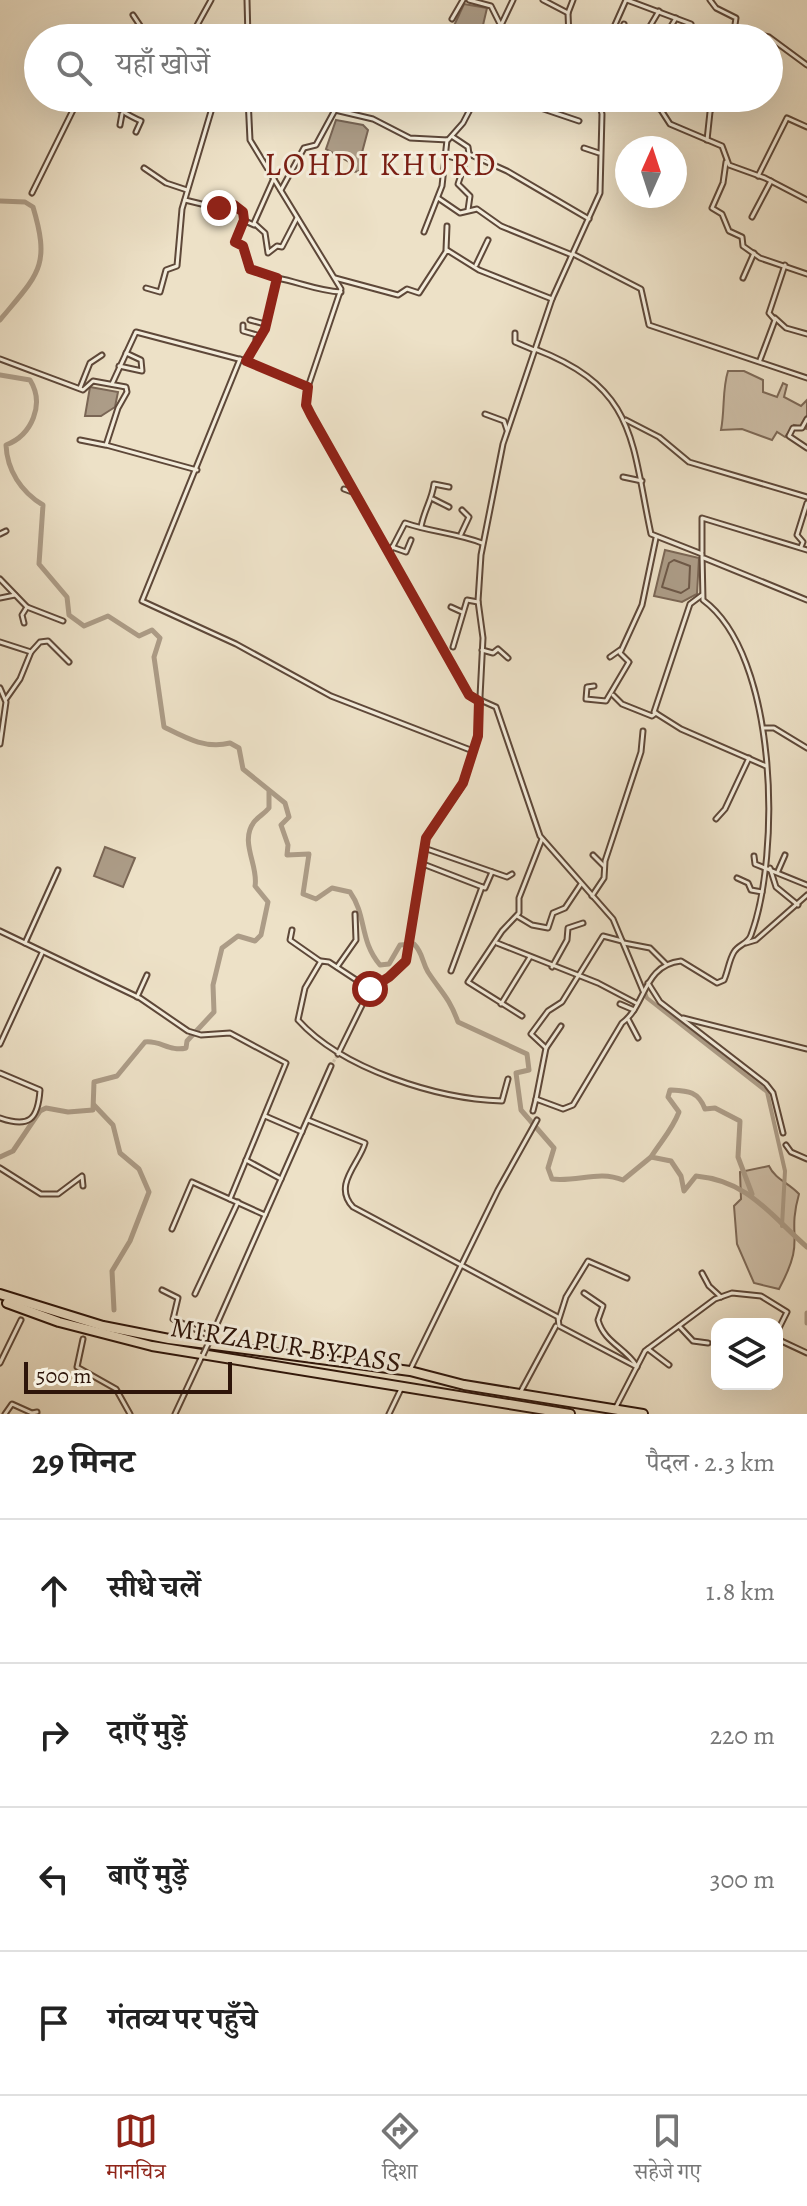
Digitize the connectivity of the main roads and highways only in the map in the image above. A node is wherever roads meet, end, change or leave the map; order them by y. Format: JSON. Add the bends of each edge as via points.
{"nodes":[{"id":1,"x":0,"y":1297,"type":"edge"},
{"id":2,"x":570,"y":1414,"type":"edge"},
{"id":3,"x":643,"y":1414,"type":"edge"}],
"edges":[{"from":1,"to":2,"type":"highway","name":"MIRZAPUR BYPASS","via":[[59,1322],[152,1346]]},
{"from":1,"to":3,"type":"highway","via":[[103,1326],[410,1371]]}]}
